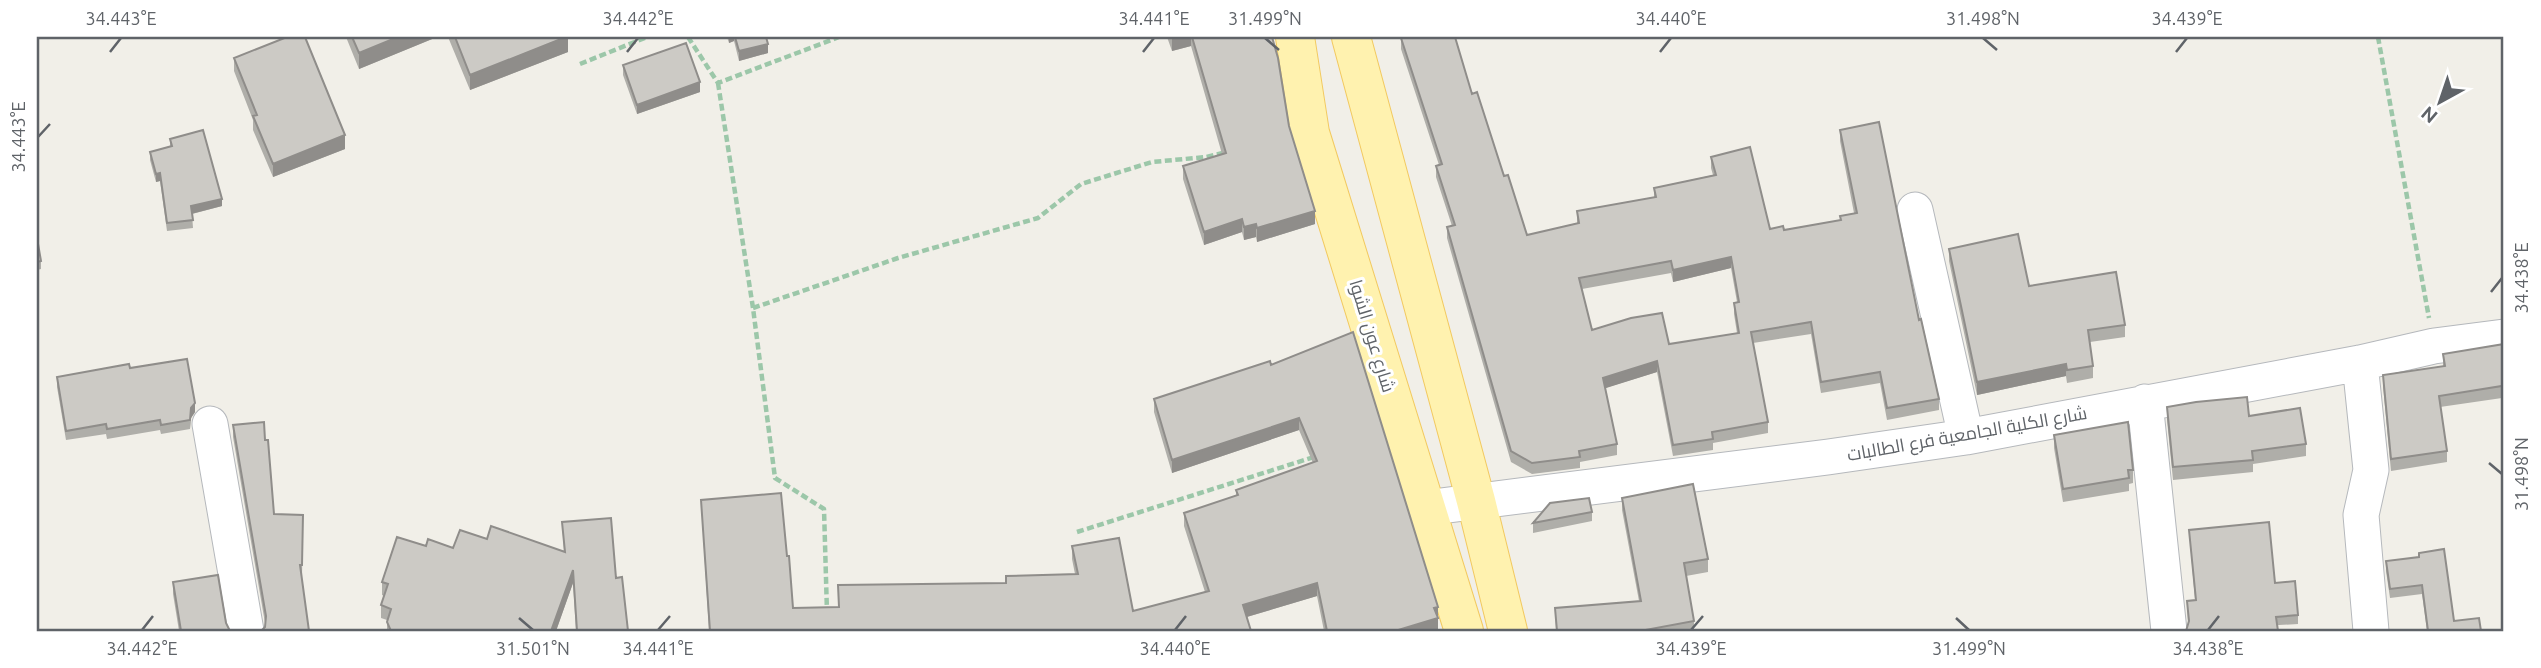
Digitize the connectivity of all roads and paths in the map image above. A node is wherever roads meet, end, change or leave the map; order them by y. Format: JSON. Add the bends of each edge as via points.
{"nodes":[{"id":1,"x":647,"y":37,"type":"edge"},
{"id":2,"x":688,"y":37,"type":"edge"},
{"id":3,"x":839,"y":37,"type":"edge"},
{"id":4,"x":1295,"y":37,"type":"edge"},
{"id":5,"x":1351,"y":37,"type":"edge"},
{"id":6,"x":2378,"y":37,"type":"edge"},
{"id":7,"x":580,"y":64,"type":"dead end"},
{"id":8,"x":718,"y":83,"type":"junction"},
{"id":9,"x":1232,"y":151,"type":"edge"},
{"id":10,"x":1915,"y":210,"type":"dead end"},
{"id":11,"x":753,"y":308,"type":"junction"},
{"id":12,"x":2504,"y":337,"type":"edge"},
{"id":13,"x":2434,"y":346,"type":"junction"},
{"id":14,"x":2360,"y":363,"type":"junction"},
{"id":15,"x":2145,"y":402,"type":"junction"},
{"id":16,"x":210,"y":424,"type":"dead end"},
{"id":17,"x":1966,"y":437,"type":"junction"},
{"id":18,"x":1324,"y":454,"type":"edge"},
{"id":19,"x":1476,"y":502,"type":"junction"},
{"id":20,"x":1425,"y":508,"type":"junction"},
{"id":21,"x":1077,"y":532,"type":"dead end"},
{"id":22,"x":827,"y":617,"type":"edge"},
{"id":23,"x":246,"y":631,"type":"edge"},
{"id":24,"x":1464,"y":631,"type":"edge"},
{"id":25,"x":1507,"y":631,"type":"edge"},
{"id":26,"x":2169,"y":631,"type":"edge"},
{"id":27,"x":2371,"y":631,"type":"edge"}],
"edges":[{"from":1,"to":7,"type":"path"},
{"from":2,"to":8,"type":"path"},
{"from":3,"to":8,"type":"path"},
{"from":4,"to":20,"type":"main road","name":"شارع عون الشوا","via":[[1310,133]]},
{"from":5,"to":19,"type":"main road"},
{"from":6,"to":13,"type":"path"},
{"from":8,"to":11,"type":"path"},
{"from":9,"to":11,"type":"path","via":[[1152,162],[1081,184],[1038,218],[898,258]]},
{"from":10,"to":17,"type":"street"},
{"from":11,"to":22,"type":"path","via":[[775,478],[824,509]]},
{"from":12,"to":13,"type":"street","name":"شارع الكلية الجامعية فرع الطالبات"},
{"from":13,"to":14,"type":"street","name":"شارع الكلية الجامعية فرع الطالبات"},
{"from":14,"to":15,"type":"street","name":"شارع الكلية الجامعية فرع الطالبات"},
{"from":14,"to":27,"type":"street","via":[[2371,470],[2361,515]]},
{"from":15,"to":17,"type":"street","name":"شارع الكلية الجامعية فرع الطالبات"},
{"from":15,"to":26,"type":"street"},
{"from":16,"to":23,"type":"street"},
{"from":17,"to":19,"type":"street","name":"شارع الكلية الجامعية فرع الطالبات"},
{"from":18,"to":21,"type":"path"},
{"from":19,"to":20,"type":"street","name":"شارع الكلية الجامعية فرع الطالبات"},
{"from":19,"to":25,"type":"main road"},
{"from":20,"to":24,"type":"main road","name":"شارع عون الشوا"}]}
